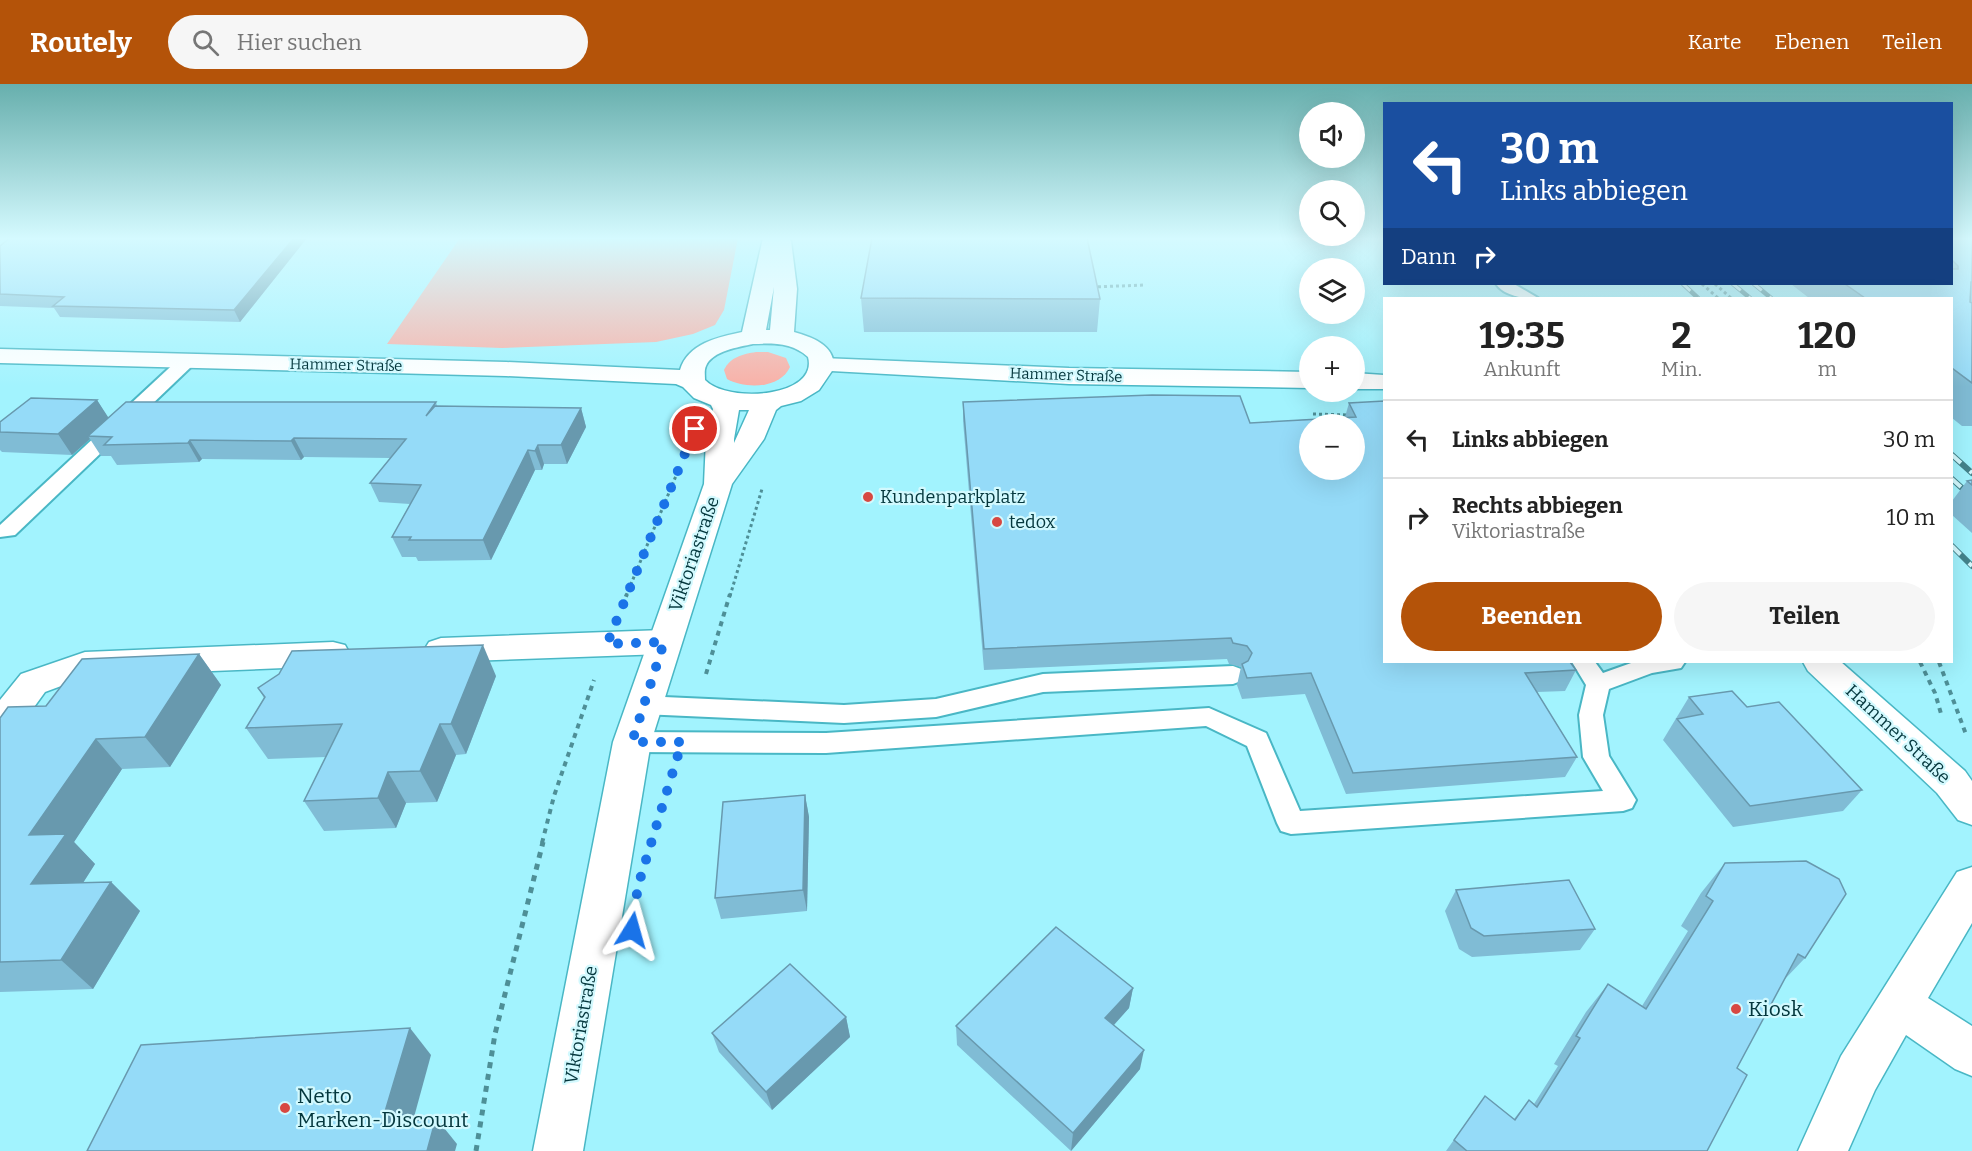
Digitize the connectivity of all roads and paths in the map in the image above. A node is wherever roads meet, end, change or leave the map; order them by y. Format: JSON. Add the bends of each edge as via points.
{"nodes":[{"id":1,"x":763,"y":288,"type":"edge"},
{"id":2,"x":786,"y":288,"type":"edge"},
{"id":3,"x":1510,"y":288,"type":"edge"},
{"id":4,"x":1528,"y":297,"type":"edge"},
{"id":5,"x":753,"y":337,"type":"junction"},
{"id":6,"x":781,"y":337,"type":"junction"},
{"id":7,"x":708,"y":352,"type":"junction"},
{"id":8,"x":0,"y":356,"type":"edge"},
{"id":9,"x":187,"y":361,"type":"junction"},
{"id":10,"x":822,"y":365,"type":"junction"},
{"id":11,"x":506,"y":369,"type":"junction"},
{"id":12,"x":1299,"y":380,"type":"edge"},
{"id":13,"x":1365,"y":381,"type":"edge"},
{"id":14,"x":693,"y":382,"type":"junction"},
{"id":15,"x":1383,"y":382,"type":"edge"},
{"id":16,"x":722,"y":400,"type":"junction"},
{"id":17,"x":771,"y":401,"type":"junction"},
{"id":18,"x":683,"y":459,"type":"dead end"},
{"id":19,"x":718,"y":484,"type":"junction"},
{"id":20,"x":763,"y":484,"type":"dead end"},
{"id":21,"x":0,"y":531,"type":"edge"},
{"id":22,"x":664,"y":642,"type":"junction"},
{"id":23,"x":607,"y":644,"type":"junction"},
{"id":24,"x":405,"y":652,"type":"edge"},
{"id":25,"x":370,"y":653,"type":"edge"},
{"id":26,"x":1583,"y":663,"type":"edge"},
{"id":27,"x":1665,"y":663,"type":"edge"},
{"id":28,"x":1821,"y":663,"type":"edge"},
{"id":29,"x":1920,"y":663,"type":"edge"},
{"id":30,"x":1939,"y":663,"type":"edge"},
{"id":31,"x":1233,"y":675,"type":"dead end"},
{"id":32,"x":1598,"y":684,"type":"junction"},
{"id":33,"x":696,"y":708,"type":"junction"},
{"id":34,"x":1943,"y":721,"type":"dead end"},
{"id":35,"x":637,"y":724,"type":"junction"},
{"id":36,"x":0,"y":726,"type":"edge"},
{"id":37,"x":1962,"y":741,"type":"dead end"},
{"id":38,"x":1972,"y":809,"type":"edge"},
{"id":39,"x":1972,"y":885,"type":"edge"},
{"id":40,"x":1899,"y":1004,"type":"junction"},
{"id":41,"x":1972,"y":1053,"type":"edge"},
{"id":42,"x":476,"y":1151,"type":"edge"},
{"id":43,"x":558,"y":1151,"type":"edge"},
{"id":44,"x":1823,"y":1151,"type":"edge"}],
"edges":[{"from":1,"to":5,"type":"main road"},
{"from":2,"to":6,"type":"main road"},
{"from":3,"to":4,"type":"lane"},
{"from":5,"to":6,"type":"main road","name":"Hammer Straße"},
{"from":5,"to":7,"type":"main road","name":"Hammer Straße"},
{"from":6,"to":10,"type":"main road","name":"Hammer Straße","via":[[812,347]]},
{"from":7,"to":11,"type":"main road","name":"Hammer Straße"},
{"from":7,"to":14,"type":"main road","via":[[693,367]]},
{"from":8,"to":9,"type":"main road","name":"Hammer Straße"},
{"from":9,"to":11,"type":"main road","name":"Hammer Straße"},
{"from":9,"to":21,"type":"lane","via":[[8,530]]},
{"from":10,"to":12,"type":"main road","name":"Hammer Straße"},
{"from":10,"to":17,"type":"main road","via":[[819,376],[808,387]]},
{"from":11,"to":14,"type":"main road","name":"Hammer Straße","via":[[679,377]]},
{"from":13,"to":15,"type":"main road"},
{"from":14,"to":16,"type":"main road","via":[[709,397]]},
{"from":16,"to":17,"type":"main road"},
{"from":16,"to":19,"type":"main road","name":"Viktoriastraße","via":[[726,409]]},
{"from":17,"to":19,"type":"main road","name":"Viktoriastraße","via":[[750,440]]},
{"from":18,"to":23,"type":"path"},
{"from":19,"to":22,"type":"main road","name":"Viktoriastraße"},
{"from":20,"to":33,"type":"path"},
{"from":22,"to":23,"type":"main road"},
{"from":22,"to":35,"type":"main road","name":"Viktoriastraße"},
{"from":23,"to":24,"type":"main road"},
{"from":23,"to":42,"type":"path","via":[[554,796],[495,1034]]},
{"from":25,"to":36,"type":"main road","via":[[85,664],[33,683]]},
{"from":26,"to":32,"type":"lane"},
{"from":27,"to":32,"type":"lane","via":[[1648,665]]},
{"from":28,"to":38,"type":"main road","name":"Hammer Straße","via":[[1951,782]]},
{"from":29,"to":34,"type":"path"},
{"from":30,"to":37,"type":"path","via":[[1970,746]]},
{"from":31,"to":33,"type":"lane","via":[[1044,683],[913,710],[844,714]]},
{"from":32,"to":35,"type":"lane","via":[[1590,714],[1596,758],[1623,800],[1291,823],[1257,740],[1209,717],[826,743]]},
{"from":33,"to":35,"type":"lane"},
{"from":35,"to":43,"type":"main road","name":"Viktoriastraße"},
{"from":39,"to":40,"type":"main road"},
{"from":40,"to":41,"type":"main road"},
{"from":40,"to":44,"type":"main road","via":[[1858,1072]]}]}
